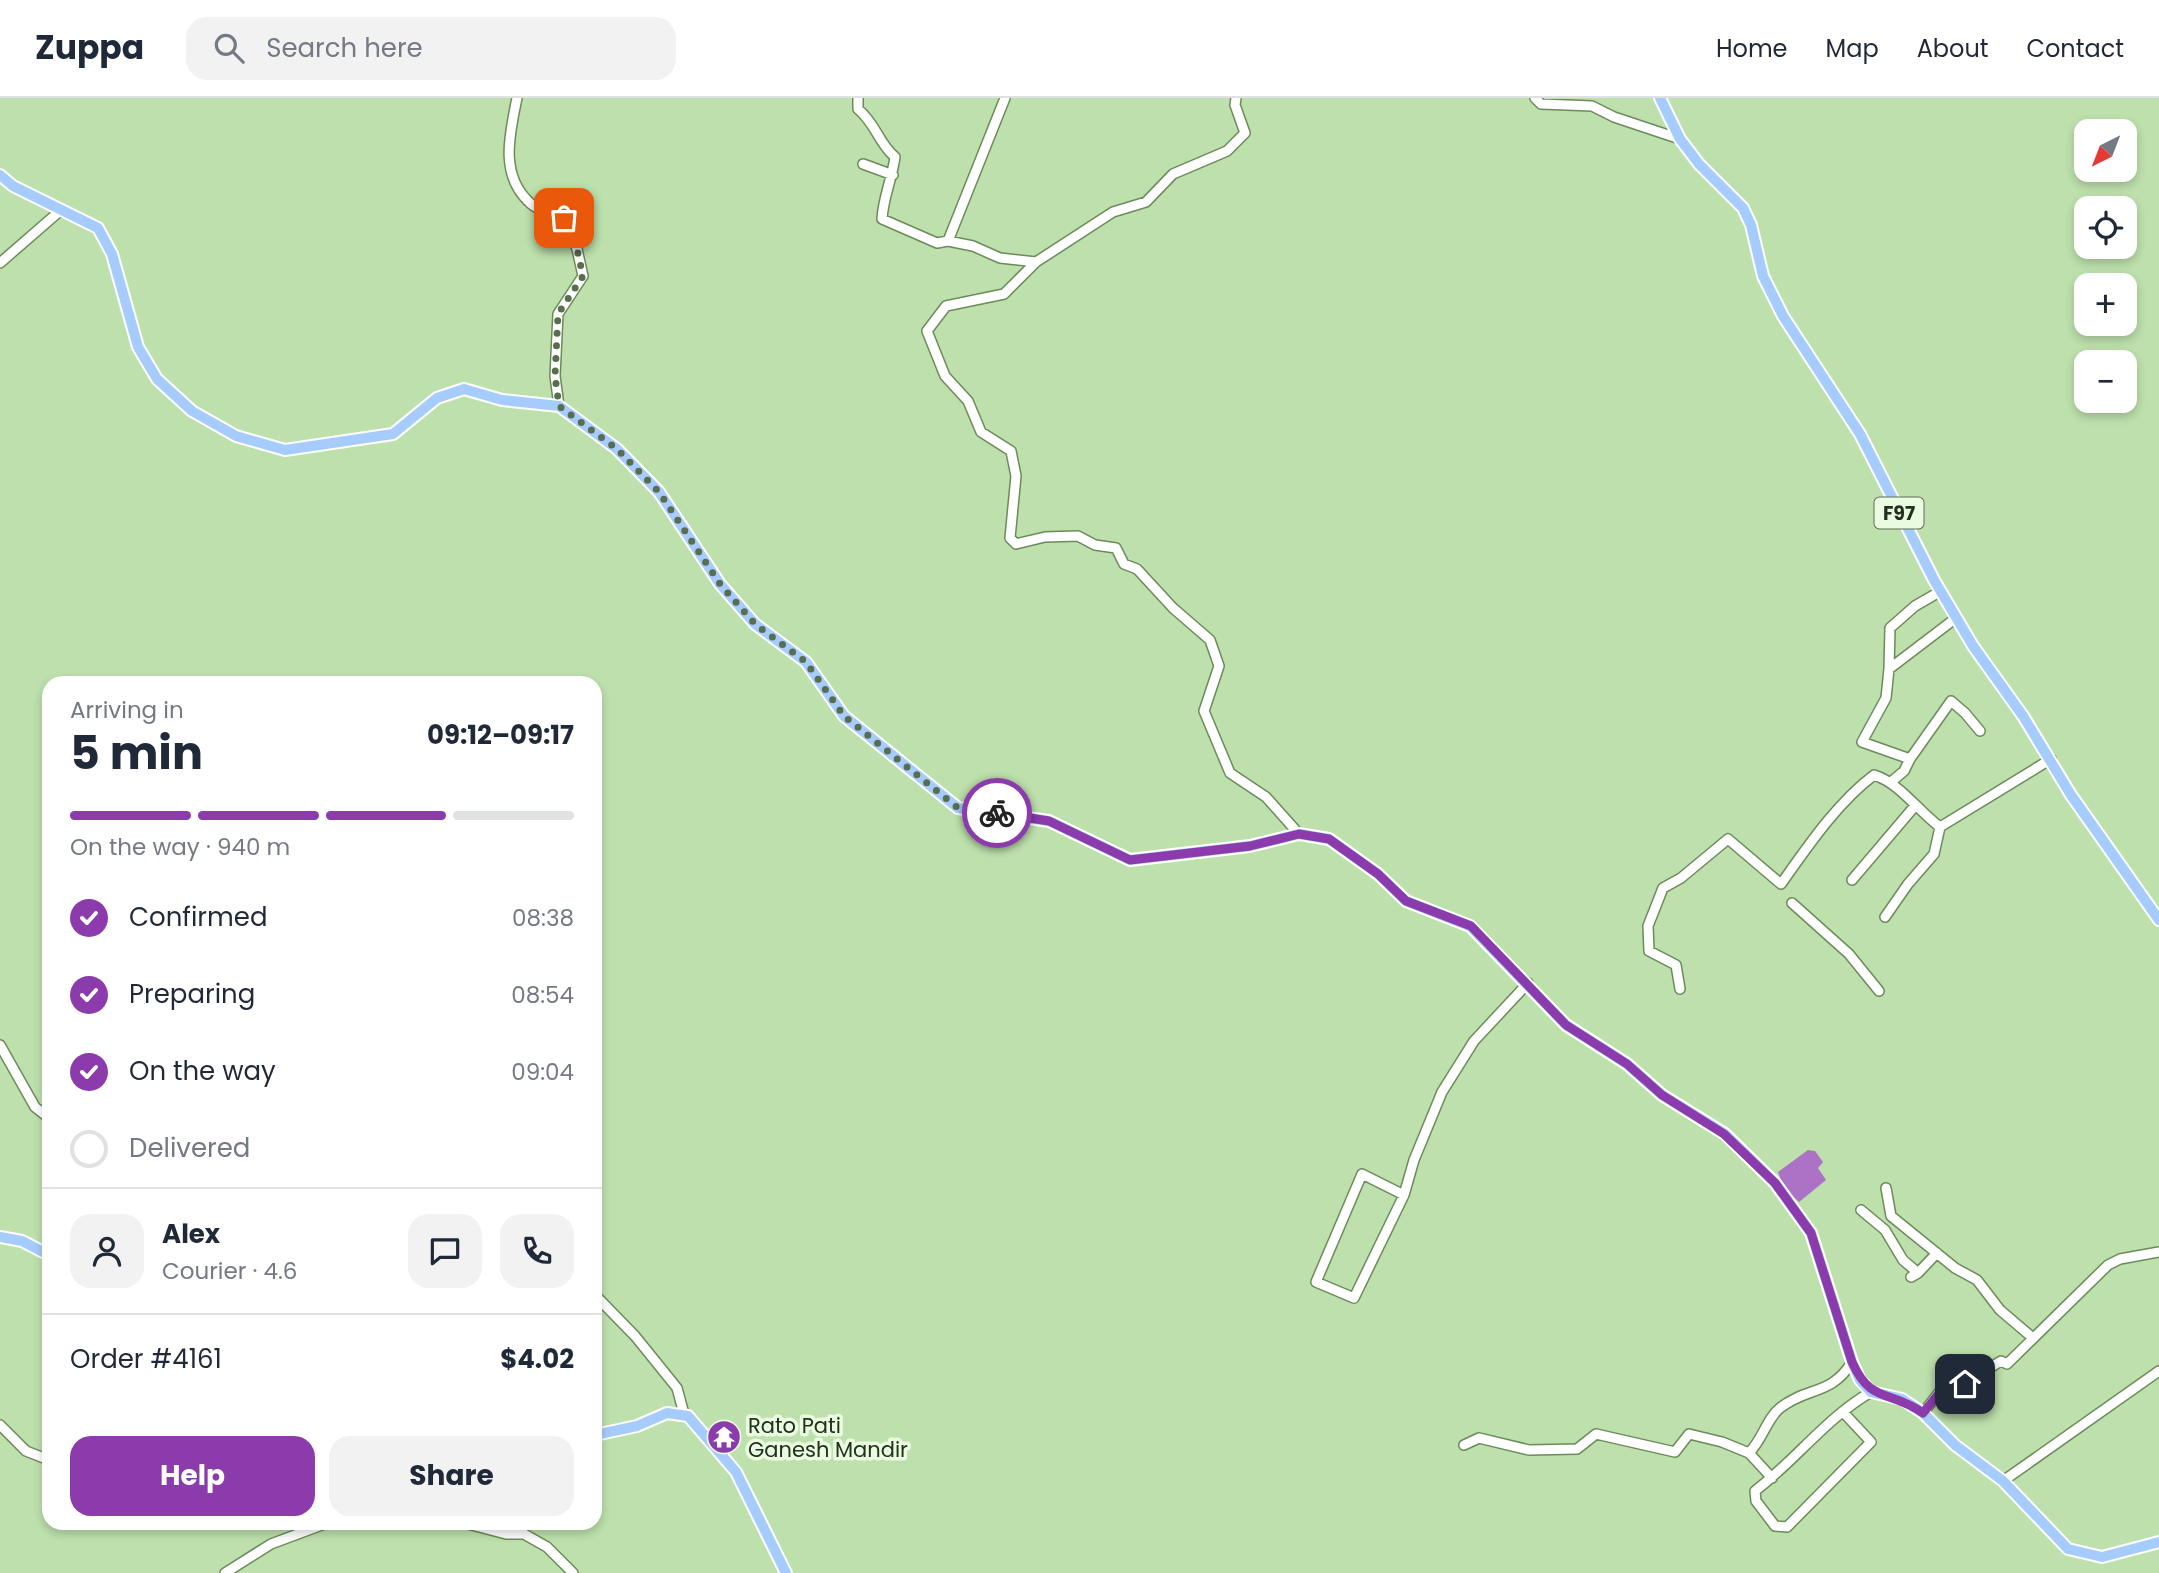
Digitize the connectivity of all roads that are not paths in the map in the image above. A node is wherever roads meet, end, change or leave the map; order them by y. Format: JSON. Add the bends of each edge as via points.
{"nodes":[{"id":1,"x":517,"y":98,"type":"edge"},
{"id":2,"x":858,"y":98,"type":"edge"},
{"id":3,"x":1236,"y":98,"type":"edge"},
{"id":4,"x":1535,"y":98,"type":"edge"},
{"id":5,"x":1660,"y":98,"type":"edge"},
{"id":6,"x":1001,"y":99,"type":"edge"},
{"id":7,"x":1680,"y":139,"type":"junction"},
{"id":8,"x":863,"y":164,"type":"dead end"},
{"id":9,"x":0,"y":175,"type":"edge"},
{"id":10,"x":893,"y":175,"type":"junction"},
{"id":11,"x":61,"y":209,"type":"junction"},
{"id":12,"x":948,"y":241,"type":"junction"},
{"id":13,"x":1036,"y":262,"type":"junction"},
{"id":14,"x":0,"y":263,"type":"edge"},
{"id":15,"x":559,"y":406,"type":"junction"},
{"id":16,"x":1941,"y":592,"type":"junction"},
{"id":17,"x":1956,"y":618,"type":"junction"},
{"id":18,"x":1889,"y":668,"type":"junction"},
{"id":19,"x":1980,"y":731,"type":"dead end"},
{"id":20,"x":2051,"y":759,"type":"junction"},
{"id":21,"x":1910,"y":760,"type":"junction"},
{"id":22,"x":1891,"y":782,"type":"junction"},
{"id":23,"x":1914,"y":807,"type":"junction"},
{"id":24,"x":1940,"y":827,"type":"junction"},
{"id":25,"x":1299,"y":834,"type":"junction"},
{"id":26,"x":1852,"y":880,"type":"dead end"},
{"id":27,"x":1792,"y":903,"type":"dead end"},
{"id":28,"x":1885,"y":917,"type":"dead end"},
{"id":29,"x":2159,"y":920,"type":"edge"},
{"id":30,"x":1528,"y":983,"type":"junction"},
{"id":31,"x":1680,"y":989,"type":"dead end"},
{"id":32,"x":1879,"y":991,"type":"dead end"},
{"id":33,"x":0,"y":1045,"type":"edge"},
{"id":34,"x":42,"y":1112,"type":"edge"},
{"id":35,"x":1886,"y":1188,"type":"dead end"},
{"id":36,"x":1404,"y":1195,"type":"junction"},
{"id":37,"x":1861,"y":1210,"type":"dead end"},
{"id":38,"x":0,"y":1237,"type":"edge"},
{"id":39,"x":42,"y":1251,"type":"edge"},
{"id":40,"x":2159,"y":1252,"type":"edge"},
{"id":41,"x":1937,"y":1253,"type":"junction"},
{"id":42,"x":602,"y":1303,"type":"edge"},
{"id":43,"x":2033,"y":1338,"type":"junction"},
{"id":44,"x":1852,"y":1362,"type":"junction"},
{"id":45,"x":2159,"y":1371,"type":"edge"},
{"id":46,"x":1871,"y":1392,"type":"junction"},
{"id":47,"x":1843,"y":1412,"type":"junction"},
{"id":48,"x":1923,"y":1413,"type":"junction"},
{"id":49,"x":684,"y":1414,"type":"junction"},
{"id":50,"x":0,"y":1425,"type":"edge"},
{"id":51,"x":602,"y":1433,"type":"edge"},
{"id":52,"x":1464,"y":1445,"type":"dead end"},
{"id":53,"x":1749,"y":1453,"type":"junction"},
{"id":54,"x":42,"y":1457,"type":"edge"},
{"id":55,"x":1772,"y":1478,"type":"junction"},
{"id":56,"x":2003,"y":1481,"type":"junction"},
{"id":57,"x":309,"y":1530,"type":"edge"},
{"id":58,"x":491,"y":1530,"type":"edge"},
{"id":59,"x":522,"y":1530,"type":"edge"},
{"id":60,"x":524,"y":1534,"type":"junction"},
{"id":61,"x":2159,"y":1542,"type":"edge"},
{"id":62,"x":225,"y":1573,"type":"edge"},
{"id":63,"x":573,"y":1573,"type":"edge"},
{"id":64,"x":786,"y":1573,"type":"edge"}],
"edges":[{"from":1,"to":15,"type":"street","via":[[508,148],[513,178],[529,204],[564,218],[583,276],[558,314],[555,376]]},
{"from":2,"to":10,"type":"street","via":[[858,109],[873,122],[885,149],[895,157]]},
{"from":3,"to":13,"type":"street","via":[[1245,133],[1227,151],[1173,174],[1146,202],[1113,212]]},
{"from":4,"to":7,"type":"street","via":[[1541,104],[1592,106]]},
{"from":5,"to":7,"type":"main road","number":"F97"},
{"from":6,"to":12,"type":"street"},
{"from":7,"to":16,"type":"main road","number":"F97","via":[[1743,208],[1763,276],[1783,316],[1860,434]]},
{"from":8,"to":10,"type":"street"},
{"from":9,"to":11,"type":"main road"},
{"from":10,"to":12,"type":"street","via":[[882,219],[937,243]]},
{"from":11,"to":14,"type":"street"},
{"from":11,"to":15,"type":"main road","via":[[98,229],[138,347],[157,379],[192,411],[236,436],[285,450],[393,434],[437,398],[464,389],[502,400]]},
{"from":12,"to":13,"type":"street","via":[[1000,258]]},
{"from":13,"to":25,"type":"street","via":[[1004,294],[946,306],[928,331],[945,376],[968,401],[981,432],[1011,451],[1016,476],[1010,538],[1016,544],[1078,536],[1116,548],[1124,564],[1137,569],[1210,640],[1219,666],[1204,712],[1230,773],[1266,797]]},
{"from":15,"to":25,"type":"main road","via":[[617,449],[659,492],[720,584],[755,624],[806,662],[844,716],[958,808],[1049,821],[1130,860],[1250,846]]},
{"from":16,"to":17,"type":"main road","number":"F97"},
{"from":16,"to":18,"type":"street","via":[[1915,606],[1890,628]]},
{"from":17,"to":18,"type":"street"},
{"from":17,"to":20,"type":"main road","number":"F97"},
{"from":18,"to":21,"type":"street","via":[[1886,698],[1862,742]]},
{"from":19,"to":21,"type":"street","via":[[1951,701]]},
{"from":20,"to":24,"type":"street"},
{"from":20,"to":29,"type":"main road","number":"F97"},
{"from":21,"to":22,"type":"street"},
{"from":22,"to":23,"type":"street"},
{"from":22,"to":31,"type":"street","via":[[1874,775],[1857,788],[1781,884],[1728,839],[1663,888],[1648,926],[1648,951],[1676,965]]},
{"from":23,"to":24,"type":"street"},
{"from":23,"to":26,"type":"street"},
{"from":24,"to":28,"type":"street","via":[[1934,854]]},
{"from":25,"to":30,"type":"main road","via":[[1329,839],[1406,901],[1471,926]]},
{"from":27,"to":32,"type":"street","via":[[1849,954]]},
{"from":30,"to":36,"type":"street","via":[[1474,1041],[1442,1092]]},
{"from":30,"to":44,"type":"main road","via":[[1566,1025],[1724,1134],[1775,1183],[1811,1233]]},
{"from":33,"to":34,"type":"street"},
{"from":35,"to":41,"type":"street","via":[[1891,1216]]},
{"from":36,"to":36,"type":"street","via":[[1354,1298],[1316,1282],[1362,1174]]},
{"from":37,"to":41,"type":"street","via":[[1885,1230],[1915,1275]]},
{"from":38,"to":39,"type":"main road"},
{"from":40,"to":43,"type":"street","via":[[2108,1265]]},
{"from":41,"to":43,"type":"street","via":[[1977,1280],[2000,1310]]},
{"from":42,"to":49,"type":"street","via":[[677,1388]]},
{"from":43,"to":48,"type":"street","via":[[2007,1364],[2001,1361],[1965,1384],[1950,1380]]},
{"from":44,"to":46,"type":"main road"},
{"from":44,"to":53,"type":"street","via":[[1841,1379],[1777,1410],[1761,1441]]},
{"from":45,"to":56,"type":"street"},
{"from":46,"to":47,"type":"street"},
{"from":46,"to":48,"type":"main road","via":[[1902,1399]]},
{"from":47,"to":55,"type":"street"},
{"from":47,"to":55,"type":"street","via":[[1871,1442],[1787,1527],[1775,1526],[1756,1501],[1755,1491]]},
{"from":48,"to":56,"type":"main road","via":[[1955,1445]]},
{"from":49,"to":51,"type":"main road","via":[[667,1413],[637,1426]]},
{"from":49,"to":64,"type":"main road","via":[[736,1472]]},
{"from":50,"to":54,"type":"street","via":[[26,1451]]},
{"from":52,"to":53,"type":"street","via":[[1479,1438],[1530,1450],[1577,1449],[1596,1434],[1675,1452],[1689,1434]]},
{"from":53,"to":55,"type":"street"},
{"from":56,"to":61,"type":"main road","via":[[2062,1545],[2076,1553],[2114,1556]]},
{"from":57,"to":62,"type":"street","via":[[271,1544]]},
{"from":58,"to":60,"type":"street"},
{"from":59,"to":60,"type":"street"},
{"from":60,"to":63,"type":"street","via":[[547,1547]]}]}
